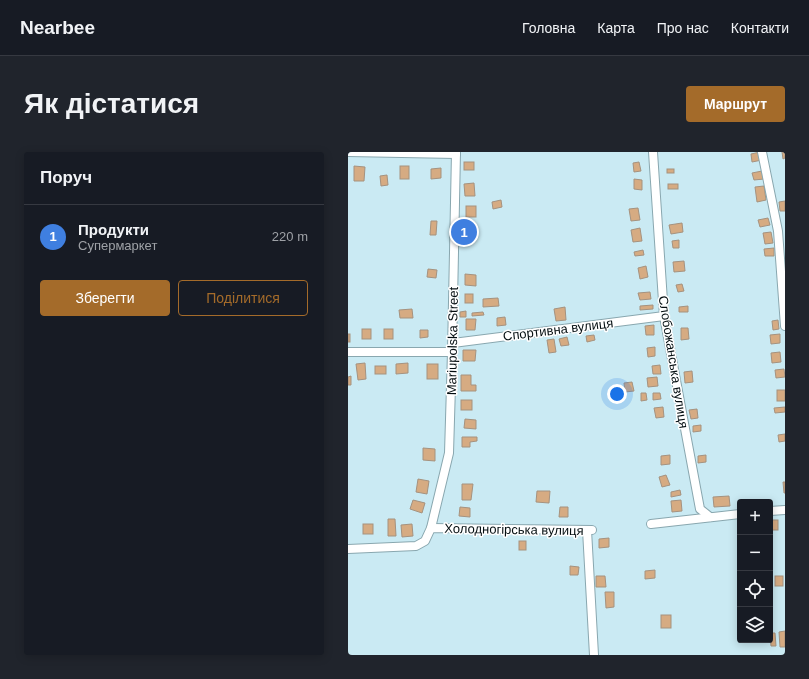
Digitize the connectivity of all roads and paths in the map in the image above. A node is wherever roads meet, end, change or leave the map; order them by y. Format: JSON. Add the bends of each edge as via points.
{"nodes":[{"id":1,"x":348,"y":152,"type":"edge"},
{"id":2,"x":653,"y":152,"type":"edge"},
{"id":3,"x":762,"y":152,"type":"edge"},
{"id":4,"x":456,"y":153,"type":"edge"},
{"id":5,"x":664,"y":316,"type":"junction"},
{"id":6,"x":785,"y":326,"type":"edge"},
{"id":7,"x":453,"y":343,"type":"junction"},
{"id":8,"x":348,"y":352,"type":"edge"},
{"id":9,"x":452,"y":352,"type":"junction"},
{"id":10,"x":785,"y":510,"type":"edge"},
{"id":11,"x":773,"y":511,"type":"edge"},
{"id":12,"x":737,"y":514,"type":"edge"},
{"id":13,"x":710,"y":517,"type":"junction"},
{"id":14,"x":651,"y":524,"type":"dead end"},
{"id":15,"x":431,"y":528,"type":"junction"},
{"id":16,"x":348,"y":549,"type":"edge"},
{"id":17,"x":594,"y":655,"type":"edge"}],
"edges":[{"from":1,"to":4,"type":"street"},
{"from":2,"to":5,"type":"street","name":"Слобожанська вулиця"},
{"from":3,"to":6,"type":"street","via":[[778,231]]},
{"from":4,"to":7,"type":"street","name":"Mariupolska Street"},
{"from":5,"to":7,"type":"street","name":"Спортивна вулиця"},
{"from":5,"to":13,"type":"street","name":"Слобожанська вулиця","via":[[700,509]]},
{"from":7,"to":9,"type":"street","name":"Mariupolska Street"},
{"from":8,"to":9,"type":"street"},
{"from":9,"to":15,"type":"street","name":"Mariupolska Street","via":[[449,453]]},
{"from":10,"to":11,"type":"street"},
{"from":12,"to":13,"type":"street"},
{"from":13,"to":14,"type":"street"},
{"from":15,"to":16,"type":"street","name":"Холодногірська вулиця","via":[[424,541],[416,546]]},
{"from":15,"to":17,"type":"street","name":"Холодногірська вулиця","via":[[590,530]]}]}
